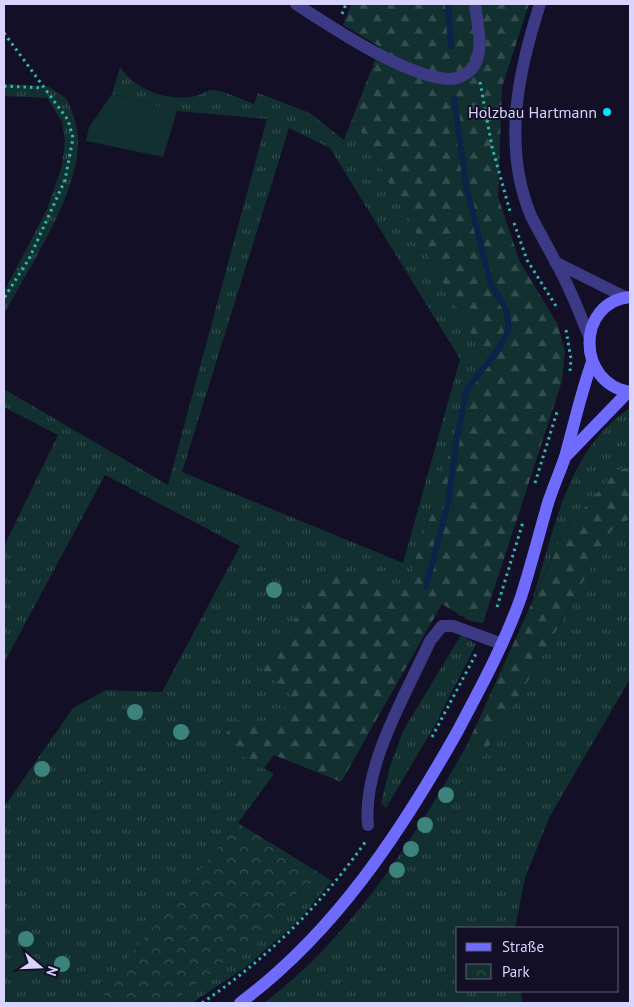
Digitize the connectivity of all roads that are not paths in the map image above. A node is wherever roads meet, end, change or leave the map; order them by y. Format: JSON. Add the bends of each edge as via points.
{"nodes":[{"id":1,"x":296,"y":4,"type":"edge"},
{"id":2,"x":475,"y":4,"type":"edge"},
{"id":3,"x":540,"y":4,"type":"edge"},
{"id":4,"x":557,"y":263,"type":"junction"},
{"id":5,"x":628,"y":297,"type":"edge"},
{"id":6,"x":589,"y":336,"type":"junction"},
{"id":7,"x":592,"y":362,"type":"junction"},
{"id":8,"x":629,"y":392,"type":"edge"},
{"id":9,"x":565,"y":457,"type":"junction"},
{"id":10,"x":502,"y":644,"type":"junction"},
{"id":11,"x":369,"y":830,"type":"road end"},
{"id":12,"x":240,"y":1003,"type":"edge"}],
"edges":[{"from":1,"to":2,"type":"street","via":[[382,55],[422,74],[449,79],[466,74],[475,65],[480,41]]},
{"from":3,"to":4,"type":"street","via":[[519,80],[516,154],[530,214]]},
{"from":4,"to":5,"type":"street"},
{"from":4,"to":6,"type":"street"},
{"from":5,"to":6,"type":"main road","via":[[612,303],[601,312]]},
{"from":6,"to":7,"type":"main road"},
{"from":7,"to":8,"type":"main road","via":[[607,383]]},
{"from":7,"to":9,"type":"main road"},
{"from":8,"to":9,"type":"main road"},
{"from":9,"to":10,"type":"main road","via":[[521,596]]},
{"from":10,"to":11,"type":"street","via":[[453,626],[442,626],[430,641],[377,758],[367,812]]},
{"from":10,"to":12,"type":"main road","via":[[437,766],[380,856],[312,939]]}]}
